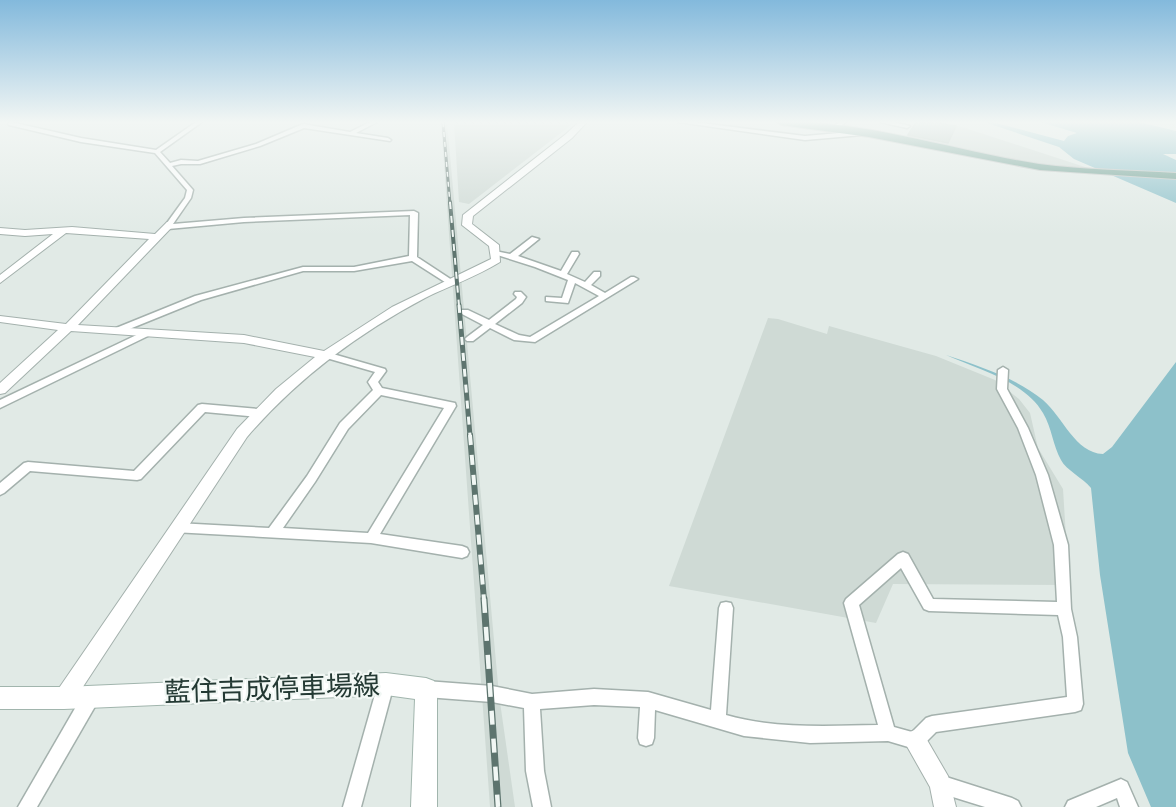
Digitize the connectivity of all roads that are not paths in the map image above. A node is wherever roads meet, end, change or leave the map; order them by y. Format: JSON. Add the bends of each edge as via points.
{"nodes":[{"id":1,"x":163,"y":160,"type":"edge"},
{"id":2,"x":209,"y":160,"type":"edge"},
{"id":3,"x":538,"y":160,"type":"edge"},
{"id":4,"x":1002,"y":160,"type":"edge"},
{"id":5,"x":168,"y":165,"type":"junction"},
{"id":6,"x":1176,"y":176,"type":"edge"},
{"id":7,"x":169,"y":225,"type":"junction"},
{"id":8,"x":64,"y":230,"type":"junction"},
{"id":9,"x":0,"y":231,"type":"edge"},
{"id":10,"x":156,"y":237,"type":"junction"},
{"id":11,"x":536,"y":239,"type":"dead end"},
{"id":12,"x":495,"y":253,"type":"junction"},
{"id":13,"x":575,"y":254,"type":"dead end"},
{"id":14,"x":512,"y":256,"type":"junction"},
{"id":15,"x":413,"y":258,"type":"junction"},
{"id":16,"x":563,"y":274,"type":"junction"},
{"id":17,"x":597,"y":274,"type":"dead end"},
{"id":18,"x":573,"y":278,"type":"junction"},
{"id":19,"x":634,"y":279,"type":"dead end"},
{"id":20,"x":0,"y":280,"type":"edge"},
{"id":21,"x":451,"y":282,"type":"junction"},
{"id":22,"x":586,"y":285,"type":"junction"},
{"id":23,"x":518,"y":294,"type":"dead end"},
{"id":24,"x":604,"y":296,"type":"junction"},
{"id":25,"x":549,"y":299,"type":"dead end"},
{"id":26,"x":465,"y":312,"type":"dead end"},
{"id":27,"x":0,"y":319,"type":"edge"},
{"id":28,"x":490,"y":324,"type":"junction"},
{"id":29,"x":69,"y":327,"type":"junction"},
{"id":30,"x":119,"y":330,"type":"junction"},
{"id":31,"x":147,"y":333,"type":"junction"},
{"id":32,"x":470,"y":339,"type":"dead end"},
{"id":33,"x":326,"y":355,"type":"junction"},
{"id":34,"x":1003,"y":370,"type":"dead end"},
{"id":35,"x":0,"y":390,"type":"edge"},
{"id":36,"x":379,"y":391,"type":"junction"},
{"id":37,"x":0,"y":404,"type":"edge"},
{"id":38,"x":258,"y":413,"type":"junction"},
{"id":39,"x":0,"y":490,"type":"edge"},
{"id":40,"x":177,"y":528,"type":"junction"},
{"id":41,"x":272,"y":533,"type":"junction"},
{"id":42,"x":371,"y":538,"type":"junction"},
{"id":43,"x":462,"y":552,"type":"dead end"},
{"id":44,"x":726,"y":608,"type":"dead end"},
{"id":45,"x":1064,"y":609,"type":"junction"},
{"id":46,"x":386,"y":684,"type":"junction"},
{"id":47,"x":426,"y":689,"type":"junction"},
{"id":48,"x":92,"y":697,"type":"junction"},
{"id":49,"x":0,"y":698,"type":"edge"},
{"id":50,"x":64,"y":698,"type":"junction"},
{"id":51,"x":648,"y":700,"type":"junction"},
{"id":52,"x":532,"y":702,"type":"junction"},
{"id":53,"x":718,"y":721,"type":"junction"},
{"id":54,"x":888,"y":733,"type":"junction"},
{"id":55,"x":646,"y":738,"type":"dead end"},
{"id":56,"x":915,"y":741,"type":"junction"},
{"id":57,"x":940,"y":784,"type":"junction"},
{"id":58,"x":27,"y":807,"type":"edge"},
{"id":59,"x":352,"y":807,"type":"edge"},
{"id":60,"x":424,"y":807,"type":"edge"},
{"id":61,"x":542,"y":807,"type":"edge"},
{"id":62,"x":945,"y":807,"type":"edge"},
{"id":63,"x":1012,"y":807,"type":"edge"},
{"id":64,"x":1074,"y":807,"type":"edge"},
{"id":65,"x":1129,"y":807,"type":"edge"}],
"edges":[{"from":1,"to":5,"type":"street"},
{"from":2,"to":5,"type":"street"},
{"from":3,"to":12,"type":"street","via":[[471,212],[467,225],[494,245]]},
{"from":4,"to":6,"type":"main road","via":[[1040,167]]},
{"from":5,"to":7,"type":"street","via":[[190,190]]},
{"from":7,"to":10,"type":"street"},
{"from":7,"to":15,"type":"street","via":[[414,213]]},
{"from":8,"to":9,"type":"street"},
{"from":8,"to":10,"type":"street"},
{"from":8,"to":20,"type":"street"},
{"from":10,"to":29,"type":"street"},
{"from":11,"to":14,"type":"street"},
{"from":12,"to":14,"type":"street"},
{"from":12,"to":21,"type":"street","via":[[496,260]]},
{"from":13,"to":16,"type":"street"},
{"from":14,"to":16,"type":"street"},
{"from":15,"to":21,"type":"street"},
{"from":15,"to":30,"type":"street","via":[[354,269],[303,269],[198,298]]},
{"from":16,"to":18,"type":"street"},
{"from":17,"to":22,"type":"street"},
{"from":18,"to":22,"type":"street"},
{"from":18,"to":25,"type":"street","via":[[565,301]]},
{"from":19,"to":24,"type":"street"},
{"from":21,"to":33,"type":"street","via":[[373,324]]},
{"from":22,"to":24,"type":"street"},
{"from":23,"to":28,"type":"street","via":[[522,297],[519,301]]},
{"from":24,"to":28,"type":"street","via":[[532,339],[517,338]]},
{"from":26,"to":28,"type":"street"},
{"from":27,"to":29,"type":"street"},
{"from":28,"to":32,"type":"street"},
{"from":29,"to":30,"type":"street"},
{"from":29,"to":35,"type":"street"},
{"from":30,"to":31,"type":"street"},
{"from":31,"to":33,"type":"street","via":[[244,339]]},
{"from":31,"to":37,"type":"street"},
{"from":33,"to":36,"type":"street","via":[[381,371],[373,382]]},
{"from":33,"to":38,"type":"street"},
{"from":34,"to":45,"type":"street","via":[[1002,389],[1042,475],[1061,545]]},
{"from":36,"to":41,"type":"street","via":[[344,426]]},
{"from":36,"to":42,"type":"street","via":[[451,406]]},
{"from":38,"to":39,"type":"street","via":[[202,408],[137,476],[27,466]]},
{"from":38,"to":40,"type":"street"},
{"from":40,"to":41,"type":"street"},
{"from":40,"to":50,"type":"street"},
{"from":41,"to":42,"type":"street"},
{"from":42,"to":43,"type":"street"},
{"from":44,"to":53,"type":"street"},
{"from":45,"to":54,"type":"street","via":[[929,605],[903,558],[851,603]]},
{"from":45,"to":56,"type":"street","via":[[1075,704],[932,724]]},
{"from":46,"to":47,"type":"main road","name":"藍住吉成停車場線"},
{"from":46,"to":48,"type":"main road","name":"藍住吉成停車場線"},
{"from":46,"to":59,"type":"street"},
{"from":47,"to":52,"type":"street"},
{"from":47,"to":60,"type":"main road"},
{"from":48,"to":50,"type":"main road","name":"藍住吉成停車場線"},
{"from":48,"to":58,"type":"street"},
{"from":49,"to":50,"type":"main road","name":"藍住吉成停車場線"},
{"from":51,"to":52,"type":"street","via":[[594,697]]},
{"from":51,"to":53,"type":"street"},
{"from":51,"to":55,"type":"street"},
{"from":52,"to":61,"type":"street","via":[[535,771]]},
{"from":53,"to":54,"type":"street","via":[[744,728],[810,735]]},
{"from":54,"to":56,"type":"street"},
{"from":56,"to":57,"type":"street"},
{"from":57,"to":62,"type":"street"},
{"from":57,"to":63,"type":"street"},
{"from":64,"to":65,"type":"street","via":[[1121,788]]}]}
